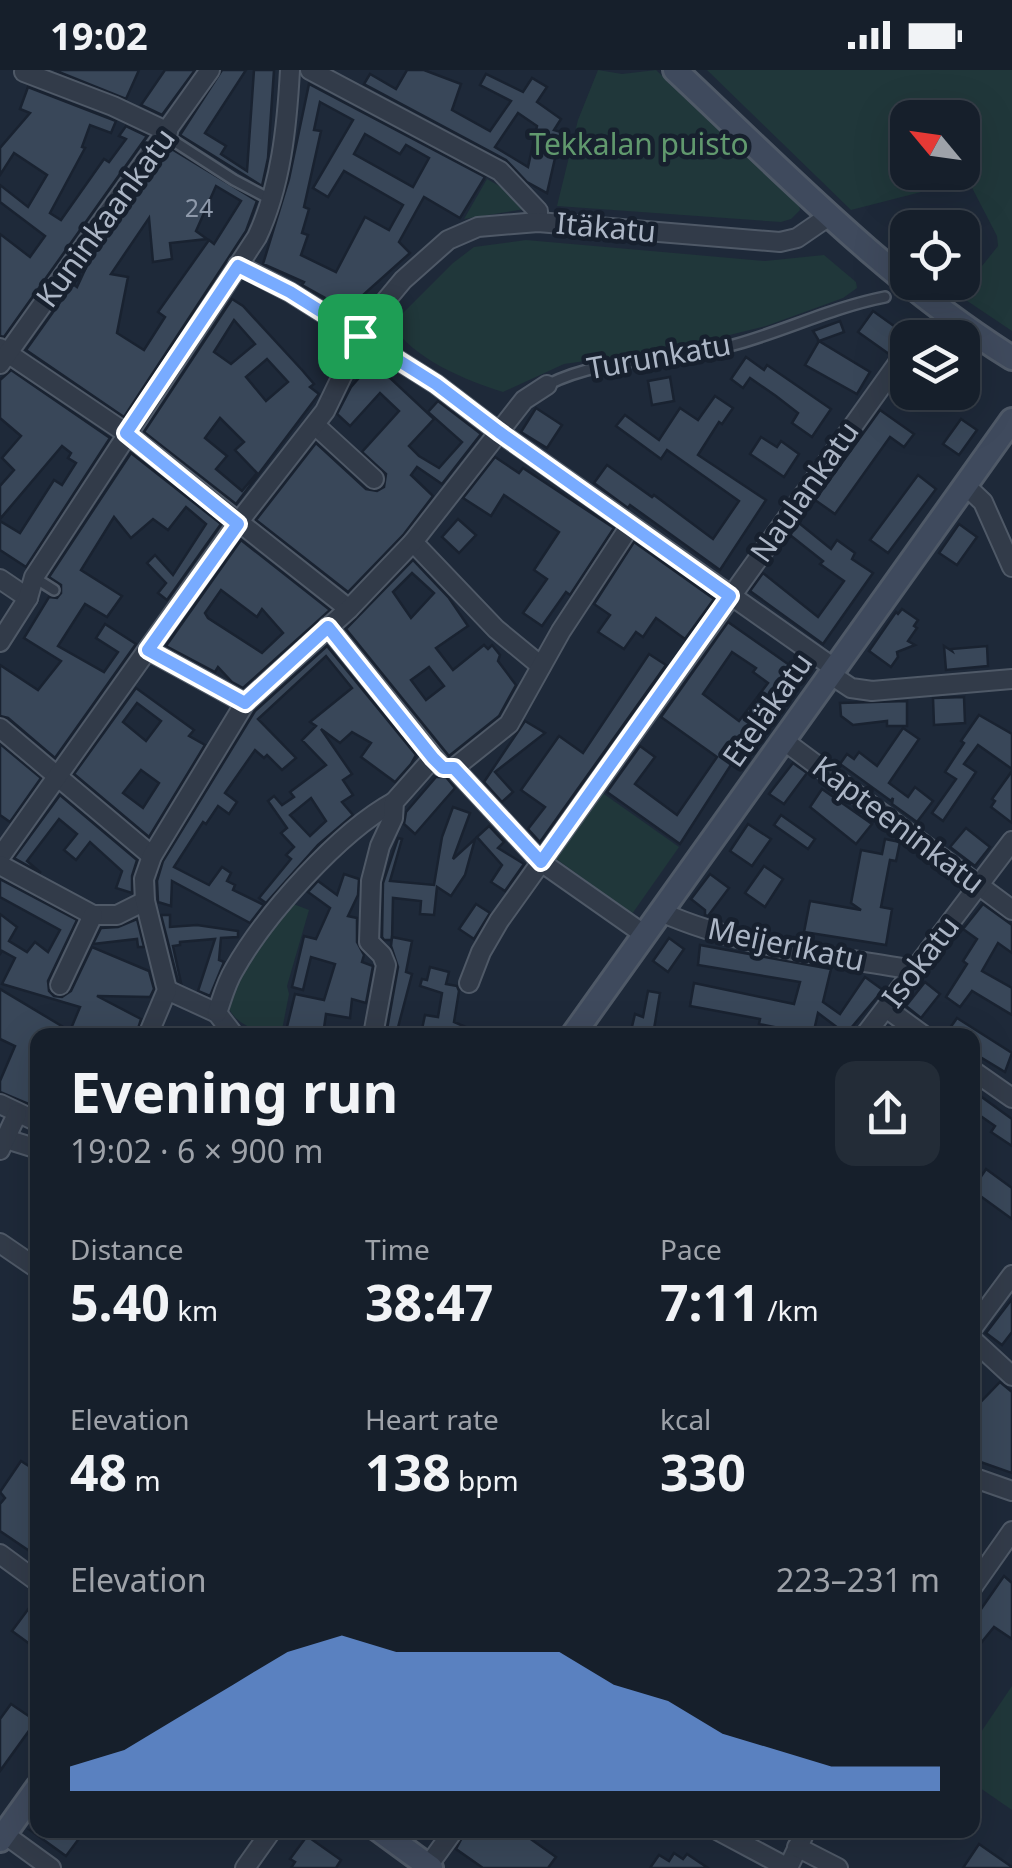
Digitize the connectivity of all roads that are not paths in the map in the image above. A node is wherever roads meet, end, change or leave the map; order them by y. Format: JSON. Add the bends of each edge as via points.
{"nodes":[{"id":1,"x":210,"y":70,"type":"edge"},
{"id":2,"x":290,"y":70,"type":"edge"},
{"id":3,"x":310,"y":70,"type":"edge"},
{"id":4,"x":675,"y":70,"type":"edge"},
{"id":5,"x":24,"y":72,"type":"edge"},
{"id":6,"x":167,"y":134,"type":"junction"},
{"id":7,"x":272,"y":200,"type":"junction"},
{"id":8,"x":829,"y":216,"type":"junction"},
{"id":9,"x":538,"y":222,"type":"junction"},
{"id":10,"x":238,"y":266,"type":"junction"},
{"id":11,"x":886,"y":297,"type":"dead end"},
{"id":12,"x":360,"y":336,"type":"junction"},
{"id":13,"x":3,"y":355,"type":"edge"},
{"id":14,"x":1012,"y":358,"type":"edge"},
{"id":15,"x":890,"y":374,"type":"edge"},
{"id":16,"x":547,"y":386,"type":"joint"},
{"id":17,"x":1012,"y":420,"type":"edge"},
{"id":18,"x":315,"y":425,"type":"junction"},
{"id":19,"x":499,"y":432,"type":"junction"},
{"id":20,"x":126,"y":433,"type":"junction"},
{"id":21,"x":374,"y":479,"type":"dead end"},
{"id":22,"x":966,"y":485,"type":"junction"},
{"id":23,"x":238,"y":524,"type":"junction"},
{"id":24,"x":630,"y":526,"type":"junction"},
{"id":25,"x":413,"y":542,"type":"junction"},
{"id":26,"x":1012,"y":568,"type":"edge"},
{"id":27,"x":34,"y":577,"type":"junction"},
{"id":28,"x":0,"y":578,"type":"edge"},
{"id":29,"x":54,"y":590,"type":"dead end"},
{"id":30,"x":730,"y":596,"type":"junction"},
{"id":31,"x":28,"y":598,"type":"junction"},
{"id":32,"x":348,"y":608,"type":"junction"},
{"id":33,"x":328,"y":627,"type":"junction"},
{"id":34,"x":0,"y":642,"type":"edge"},
{"id":35,"x":148,"y":650,"type":"junction"},
{"id":36,"x":542,"y":666,"type":"junction"},
{"id":37,"x":832,"y":671,"type":"junction"},
{"id":38,"x":1012,"y":679,"type":"edge"},
{"id":39,"x":245,"y":703,"type":"junction"},
{"id":40,"x":0,"y":728,"type":"edge"},
{"id":41,"x":783,"y":740,"type":"junction"},
{"id":42,"x":433,"y":758,"type":"junction"},
{"id":43,"x":454,"y":768,"type":"junction"},
{"id":44,"x":56,"y":778,"type":"junction"},
{"id":45,"x":394,"y":802,"type":"junction"},
{"id":46,"x":1012,"y":840,"type":"edge"},
{"id":47,"x":152,"y":856,"type":"junction"},
{"id":48,"x":0,"y":861,"type":"edge"},
{"id":49,"x":541,"y":862,"type":"junction"},
{"id":50,"x":978,"y":885,"type":"junction"},
{"id":51,"x":145,"y":901,"type":"junction"},
{"id":52,"x":1012,"y":910,"type":"edge"},
{"id":53,"x":661,"y":912,"type":"junction"},
{"id":54,"x":92,"y":915,"type":"junction"},
{"id":55,"x":646,"y":934,"type":"junction"},
{"id":56,"x":913,"y":970,"type":"junction"},
{"id":57,"x":469,"y":982,"type":"dead end"},
{"id":58,"x":60,"y":985,"type":"dead end"},
{"id":59,"x":166,"y":990,"type":"junction"},
{"id":60,"x":886,"y":1008,"type":"junction"},
{"id":61,"x":217,"y":1013,"type":"junction"},
{"id":62,"x":151,"y":1028,"type":"edge"},
{"id":63,"x":229,"y":1028,"type":"edge"},
{"id":64,"x":374,"y":1028,"type":"edge"},
{"id":65,"x":584,"y":1028,"type":"edge"},
{"id":66,"x":870,"y":1028,"type":"edge"},
{"id":67,"x":913,"y":1028,"type":"edge"},
{"id":68,"x":980,"y":1076,"type":"edge"},
{"id":69,"x":1012,"y":1098,"type":"edge"},
{"id":70,"x":0,"y":1104,"type":"edge"},
{"id":71,"x":17,"y":1114,"type":"junction"},
{"id":72,"x":30,"y":1119,"type":"edge"},
{"id":73,"x":3,"y":1144,"type":"edge"},
{"id":74,"x":30,"y":1148,"type":"edge"},
{"id":75,"x":0,"y":1242,"type":"edge"},
{"id":76,"x":30,"y":1264,"type":"edge"},
{"id":77,"x":1012,"y":1274,"type":"edge"},
{"id":78,"x":980,"y":1318,"type":"edge"},
{"id":79,"x":980,"y":1346,"type":"edge"},
{"id":80,"x":1012,"y":1376,"type":"edge"},
{"id":81,"x":980,"y":1480,"type":"edge"},
{"id":82,"x":1012,"y":1491,"type":"edge"},
{"id":83,"x":1012,"y":1531,"type":"edge"},
{"id":84,"x":0,"y":1554,"type":"edge"},
{"id":85,"x":30,"y":1576,"type":"edge"},
{"id":86,"x":980,"y":1577,"type":"edge"},
{"id":87,"x":30,"y":1797,"type":"edge"},
{"id":88,"x":1,"y":1835,"type":"edge"},
{"id":89,"x":266,"y":1838,"type":"edge"},
{"id":90,"x":390,"y":1838,"type":"edge"},
{"id":91,"x":449,"y":1838,"type":"edge"},
{"id":92,"x":732,"y":1838,"type":"edge"},
{"id":93,"x":802,"y":1838,"type":"edge"},
{"id":94,"x":797,"y":1847,"type":"junction"},
{"id":95,"x":430,"y":1867,"type":"edge"},
{"id":96,"x":51,"y":1868,"type":"edge"},
{"id":97,"x":245,"y":1868,"type":"edge"},
{"id":98,"x":788,"y":1868,"type":"edge"},
{"id":99,"x":838,"y":1868,"type":"edge"}],
"edges":[{"from":1,"to":6,"type":"street","name":"Kuninkaankatu"},
{"from":2,"to":7,"type":"street"},
{"from":3,"to":9,"type":"street","name":"Itäkatu","via":[[500,170],[538,212]]},
{"from":4,"to":8,"type":"main road"},
{"from":5,"to":6,"type":"street"},
{"from":6,"to":7,"type":"lane"},
{"from":6,"to":13,"type":"street","name":"Kuninkaankatu"},
{"from":7,"to":10,"type":"street"},
{"from":8,"to":9,"type":"street","name":"Itäkatu","via":[[780,242]]},
{"from":8,"to":14,"type":"main road"},
{"from":9,"to":12,"type":"street","via":[[478,227],[448,240],[403,280]]},
{"from":10,"to":12,"type":"street"},
{"from":10,"to":20,"type":"street"},
{"from":11,"to":16,"type":"lane","name":"Turunkatu","via":[[734,345],[572,372]]},
{"from":12,"to":18,"type":"street"},
{"from":12,"to":19,"type":"street"},
{"from":13,"to":20,"type":"street"},
{"from":15,"to":30,"type":"street","name":"Naulankatu"},
{"from":16,"to":19,"type":"street","name":"Turunkatu","via":[[524,400]]},
{"from":17,"to":22,"type":"main road","name":"Eteläkatu"},
{"from":18,"to":21,"type":"street"},
{"from":18,"to":23,"type":"street"},
{"from":19,"to":24,"type":"street"},
{"from":19,"to":25,"type":"street","name":"Turunkatu"},
{"from":20,"to":23,"type":"street"},
{"from":20,"to":27,"type":"street"},
{"from":22,"to":26,"type":"street","via":[[983,502]]},
{"from":22,"to":37,"type":"main road","name":"Eteläkatu"},
{"from":23,"to":32,"type":"street"},
{"from":23,"to":35,"type":"street"},
{"from":24,"to":30,"type":"street"},
{"from":24,"to":36,"type":"street"},
{"from":25,"to":32,"type":"street","name":"Turunkatu"},
{"from":25,"to":36,"type":"street","via":[[496,629]]},
{"from":27,"to":29,"type":"lane"},
{"from":27,"to":31,"type":"street"},
{"from":28,"to":31,"type":"street"},
{"from":30,"to":37,"type":"street"},
{"from":30,"to":49,"type":"street","name":"Naulankatu"},
{"from":31,"to":34,"type":"street"},
{"from":32,"to":33,"type":"street","name":"Turunkatu"},
{"from":33,"to":39,"type":"street","name":"Turunkatu"},
{"from":33,"to":42,"type":"street"},
{"from":35,"to":39,"type":"street"},
{"from":35,"to":44,"type":"street"},
{"from":36,"to":43,"type":"street","via":[[509,724]]},
{"from":37,"to":38,"type":"street","via":[[861,690]]},
{"from":37,"to":41,"type":"main road","name":"Eteläkatu"},
{"from":39,"to":47,"type":"street","name":"Turunkatu"},
{"from":40,"to":44,"type":"street"},
{"from":41,"to":50,"type":"street","name":"Kapteeninkatu"},
{"from":41,"to":53,"type":"main road","name":"Eteläkatu"},
{"from":42,"to":43,"type":"street"},
{"from":42,"to":45,"type":"street"},
{"from":43,"to":49,"type":"street"},
{"from":44,"to":47,"type":"street"},
{"from":44,"to":48,"type":"street"},
{"from":45,"to":61,"type":"street","via":[[369,816],[322,861],[254,937]]},
{"from":45,"to":64,"type":"street","via":[[371,881],[369,942],[386,965]]},
{"from":46,"to":50,"type":"street","name":"Isokatu"},
{"from":47,"to":51,"type":"street"},
{"from":48,"to":54,"type":"street"},
{"from":49,"to":55,"type":"street"},
{"from":49,"to":57,"type":"street","name":"Naulankatu","via":[[488,938]]},
{"from":50,"to":52,"type":"street","name":"Kapteeninkatu"},
{"from":50,"to":56,"type":"street","name":"Isokatu"},
{"from":51,"to":54,"type":"street","via":[[117,915]]},
{"from":51,"to":59,"type":"street"},
{"from":53,"to":55,"type":"main road","name":"Eteläkatu"},
{"from":53,"to":56,"type":"street","name":"Meijerikatu","via":[[772,946]]},
{"from":54,"to":58,"type":"street"},
{"from":55,"to":65,"type":"main road","name":"Eteläkatu"},
{"from":56,"to":60,"type":"street","name":"Isokatu"},
{"from":59,"to":61,"type":"street"},
{"from":59,"to":62,"type":"street"},
{"from":60,"to":66,"type":"street","name":"Isokatu"},
{"from":60,"to":67,"type":"street","name":"Meijerikatu"},
{"from":61,"to":63,"type":"street"},
{"from":68,"to":69,"type":"street"},
{"from":70,"to":71,"type":"street"},
{"from":71,"to":72,"type":"street"},
{"from":71,"to":73,"type":"street"},
{"from":73,"to":74,"type":"street"},
{"from":75,"to":76,"type":"street"},
{"from":77,"to":78,"type":"street"},
{"from":79,"to":80,"type":"street"},
{"from":81,"to":82,"type":"street"},
{"from":83,"to":86,"type":"street"},
{"from":84,"to":85,"type":"street"},
{"from":87,"to":88,"type":"main road"},
{"from":88,"to":96,"type":"street"},
{"from":89,"to":97,"type":"street"},
{"from":90,"to":95,"type":"main road"},
{"from":91,"to":95,"type":"street"},
{"from":92,"to":98,"type":"street"},
{"from":93,"to":94,"type":"street"},
{"from":94,"to":98,"type":"street"},
{"from":94,"to":99,"type":"street"}]}
